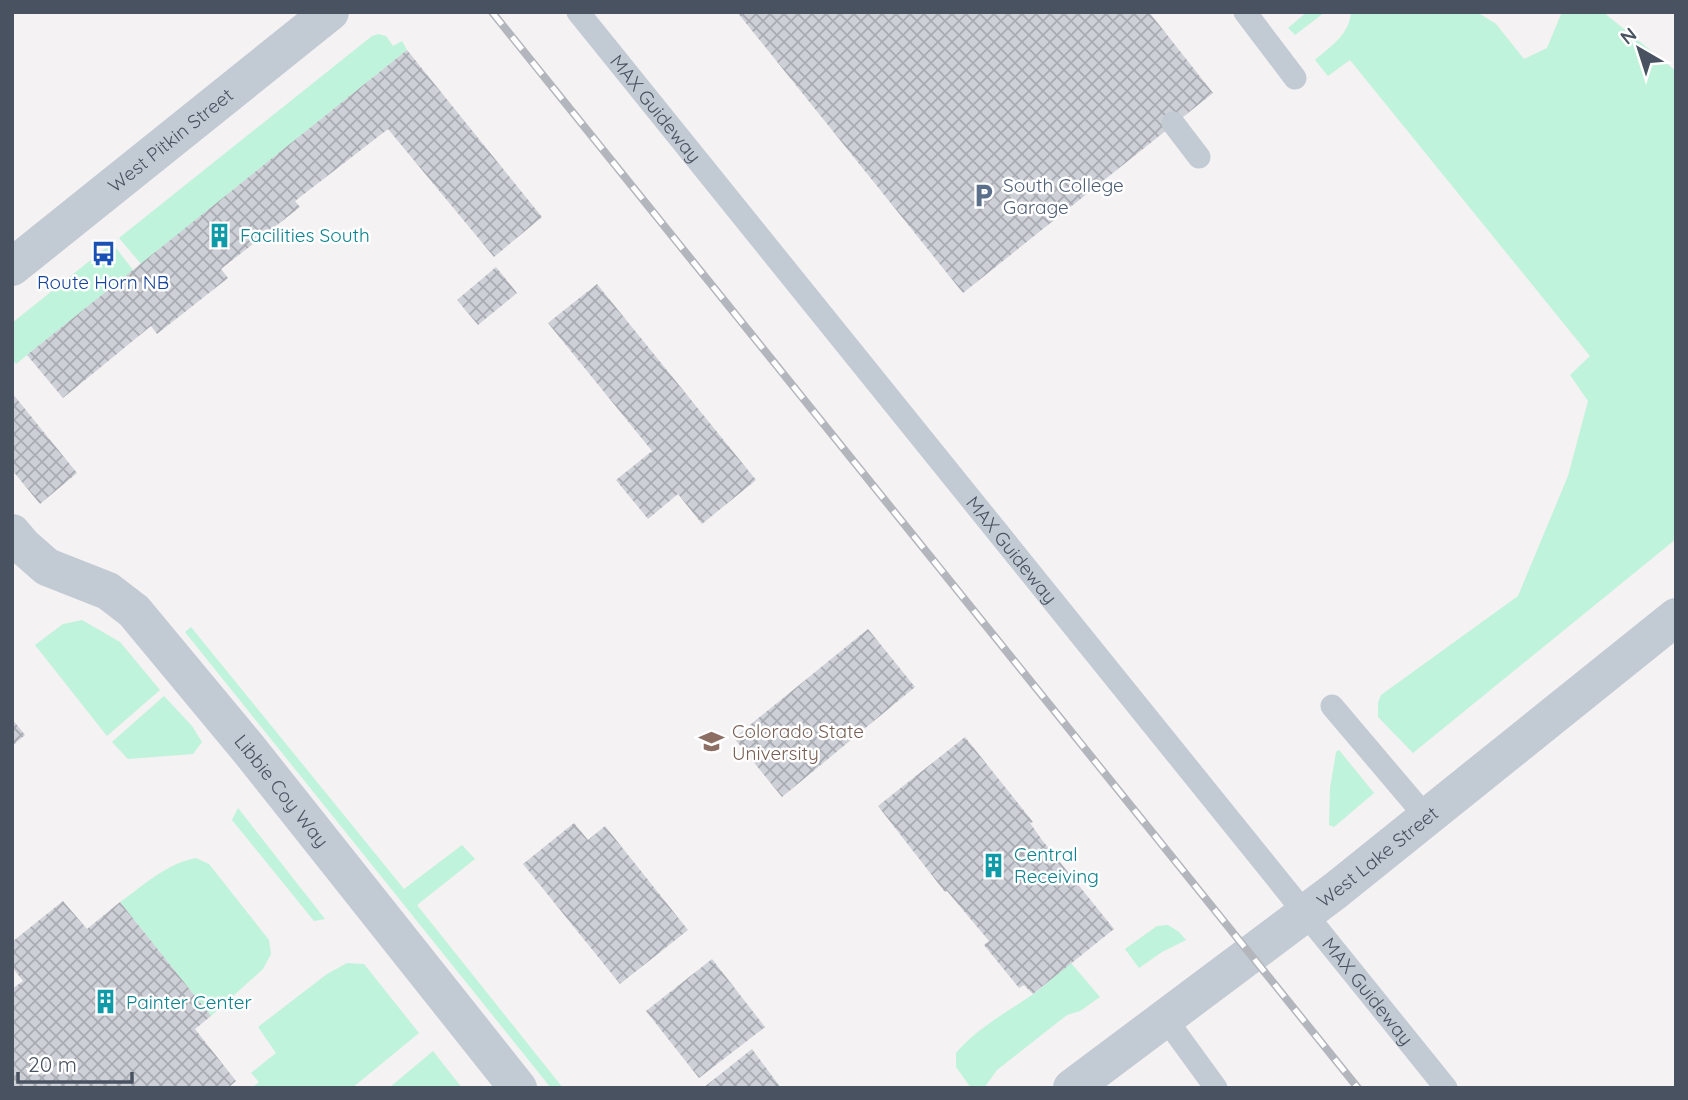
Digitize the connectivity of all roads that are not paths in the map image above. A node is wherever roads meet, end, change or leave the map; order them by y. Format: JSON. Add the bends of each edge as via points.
{"nodes":[{"id":1,"x":330,"y":12,"type":"edge"},
{"id":2,"x":578,"y":12,"type":"edge"},
{"id":3,"x":1245,"y":12,"type":"edge"},
{"id":4,"x":1295,"y":78,"type":"dead end"},
{"id":5,"x":1173,"y":123,"type":"dead end"},
{"id":6,"x":1199,"y":156,"type":"dead end"},
{"id":7,"x":12,"y":267,"type":"edge"},
{"id":8,"x":12,"y":533,"type":"edge"},
{"id":9,"x":1676,"y":617,"type":"edge"},
{"id":10,"x":1332,"y":706,"type":"dead end"},
{"id":11,"x":1427,"y":818,"type":"junction"},
{"id":12,"x":1304,"y":914,"type":"junction"},
{"id":13,"x":1165,"y":1018,"type":"junction"},
{"id":14,"x":518,"y":1088,"type":"edge"},
{"id":15,"x":1072,"y":1088,"type":"edge"},
{"id":16,"x":1216,"y":1088,"type":"edge"},
{"id":17,"x":1446,"y":1088,"type":"edge"}],
"edges":[{"from":1,"to":7,"type":"street","name":"West Pitkin Street"},
{"from":2,"to":12,"type":"lane","name":"MAX Guideway"},
{"from":3,"to":4,"type":"lane"},
{"from":5,"to":6,"type":"lane"},
{"from":8,"to":14,"type":"street","name":"Libbie Coy Way","via":[[47,567],[108,590],[135,611]]},
{"from":9,"to":11,"type":"street","name":"West Lake Street"},
{"from":10,"to":11,"type":"lane"},
{"from":11,"to":12,"type":"street","name":"West Lake Street"},
{"from":12,"to":13,"type":"street","name":"West Lake Street"},
{"from":12,"to":17,"type":"lane","name":"MAX Guideway"},
{"from":13,"to":15,"type":"street","name":"West Lake Street"},
{"from":13,"to":16,"type":"lane"}]}
